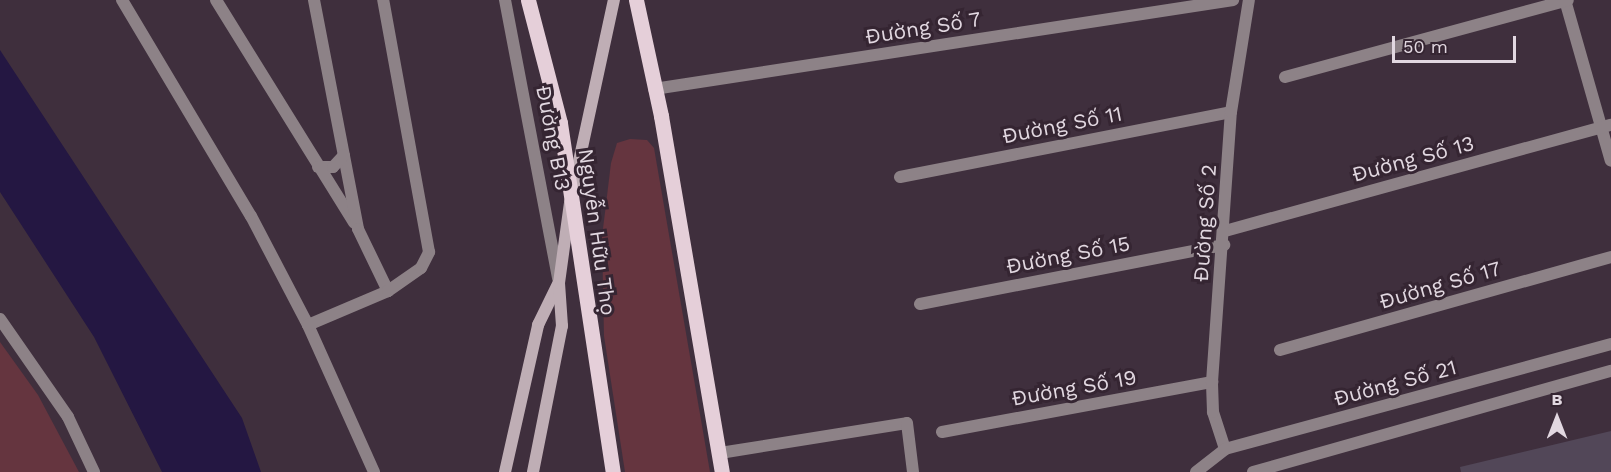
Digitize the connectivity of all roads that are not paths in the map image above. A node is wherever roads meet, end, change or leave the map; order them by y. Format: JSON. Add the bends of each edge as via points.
{"nodes":[{"id":1,"x":122,"y":0,"type":"edge"},
{"id":2,"x":216,"y":0,"type":"edge"},
{"id":3,"x":314,"y":0,"type":"edge"},
{"id":4,"x":383,"y":0,"type":"edge"},
{"id":5,"x":505,"y":0,"type":"edge"},
{"id":6,"x":528,"y":0,"type":"edge"},
{"id":7,"x":614,"y":0,"type":"edge"},
{"id":8,"x":636,"y":0,"type":"edge"},
{"id":9,"x":1233,"y":0,"type":"edge"},
{"id":10,"x":1249,"y":0,"type":"edge"},
{"id":11,"x":1566,"y":0,"type":"edge"},
{"id":12,"x":1285,"y":77,"type":"dead end"},
{"id":13,"x":654,"y":89,"type":"junction"},
{"id":14,"x":1231,"y":112,"type":"junction"},
{"id":15,"x":1606,"y":127,"type":"edge"},
{"id":16,"x":344,"y":155,"type":"junction"},
{"id":17,"x":1611,"y":161,"type":"edge"},
{"id":18,"x":318,"y":167,"type":"junction"},
{"id":19,"x":900,"y":177,"type":"dead end"},
{"id":20,"x":570,"y":203,"type":"junction"},
{"id":21,"x":358,"y":229,"type":"junction"},
{"id":22,"x":1225,"y":231,"type":"junction"},
{"id":23,"x":1224,"y":245,"type":"junction"},
{"id":24,"x":1611,"y":257,"type":"edge"},
{"id":25,"x":559,"y":283,"type":"junction"},
{"id":26,"x":388,"y":291,"type":"junction"},
{"id":27,"x":920,"y":304,"type":"dead end"},
{"id":28,"x":0,"y":319,"type":"edge"},
{"id":29,"x":308,"y":325,"type":"junction"},
{"id":30,"x":1611,"y":344,"type":"edge"},
{"id":31,"x":1280,"y":350,"type":"dead end"},
{"id":32,"x":1611,"y":370,"type":"edge"},
{"id":33,"x":1212,"y":382,"type":"junction"},
{"id":34,"x":942,"y":432,"type":"dead end"},
{"id":35,"x":1225,"y":449,"type":"junction"},
{"id":36,"x":720,"y":453,"type":"junction"},
{"id":37,"x":94,"y":472,"type":"edge"},
{"id":38,"x":374,"y":472,"type":"edge"},
{"id":39,"x":505,"y":472,"type":"edge"},
{"id":40,"x":532,"y":472,"type":"edge"},
{"id":41,"x":613,"y":472,"type":"edge"},
{"id":42,"x":722,"y":472,"type":"edge"},
{"id":43,"x":914,"y":472,"type":"edge"},
{"id":44,"x":1196,"y":472,"type":"edge"},
{"id":45,"x":1253,"y":472,"type":"edge"}],
"edges":[{"from":1,"to":29,"type":"street","via":[[251,216]]},
{"from":2,"to":18,"type":"street"},
{"from":3,"to":16,"type":"street"},
{"from":4,"to":26,"type":"street","via":[[429,244],[421,268]]},
{"from":5,"to":25,"type":"street","name":"Đường B13"},
{"from":6,"to":20,"type":"main road","name":"Nguyễn Hữu Thọ","via":[[560,123]]},
{"from":7,"to":20,"type":"main road"},
{"from":8,"to":13,"type":"main road"},
{"from":9,"to":13,"type":"street","name":"Đường Số 7"},
{"from":10,"to":14,"type":"street","name":"Đường Số 2"},
{"from":11,"to":12,"type":"street"},
{"from":11,"to":15,"type":"street"},
{"from":13,"to":36,"type":"main road"},
{"from":14,"to":19,"type":"street","name":"Đường Số 11"},
{"from":14,"to":22,"type":"street","name":"Đường Số 2"},
{"from":15,"to":17,"type":"street"},
{"from":15,"to":22,"type":"street","name":"Đường Số 13"},
{"from":16,"to":18,"type":"street","via":[[333,167]]},
{"from":16,"to":21,"type":"street"},
{"from":18,"to":21,"type":"street"},
{"from":20,"to":25,"type":"main road"},
{"from":20,"to":41,"type":"main road","name":"Nguyễn Hữu Thọ"},
{"from":21,"to":26,"type":"street"},
{"from":22,"to":23,"type":"street","name":"Đường Số 2"},
{"from":23,"to":27,"type":"street","name":"Đường Số 15"},
{"from":23,"to":33,"type":"street","name":"Đường Số 2"},
{"from":24,"to":31,"type":"street","name":"Đường Số 17"},
{"from":25,"to":39,"type":"main road","via":[[538,325]]},
{"from":25,"to":40,"type":"main road","via":[[562,326]]},
{"from":26,"to":29,"type":"street"},
{"from":28,"to":37,"type":"street","via":[[68,417]]},
{"from":29,"to":38,"type":"street"},
{"from":30,"to":35,"type":"street","name":"Đường Số 21"},
{"from":32,"to":45,"type":"street"},
{"from":33,"to":34,"type":"street","name":"Đường Số 19"},
{"from":33,"to":35,"type":"street","name":"Đường Số 2","via":[[1213,412]]},
{"from":35,"to":44,"type":"street","name":"Đường Số 21"},
{"from":36,"to":42,"type":"main road"},
{"from":36,"to":43,"type":"street","via":[[906,423]]}]}
